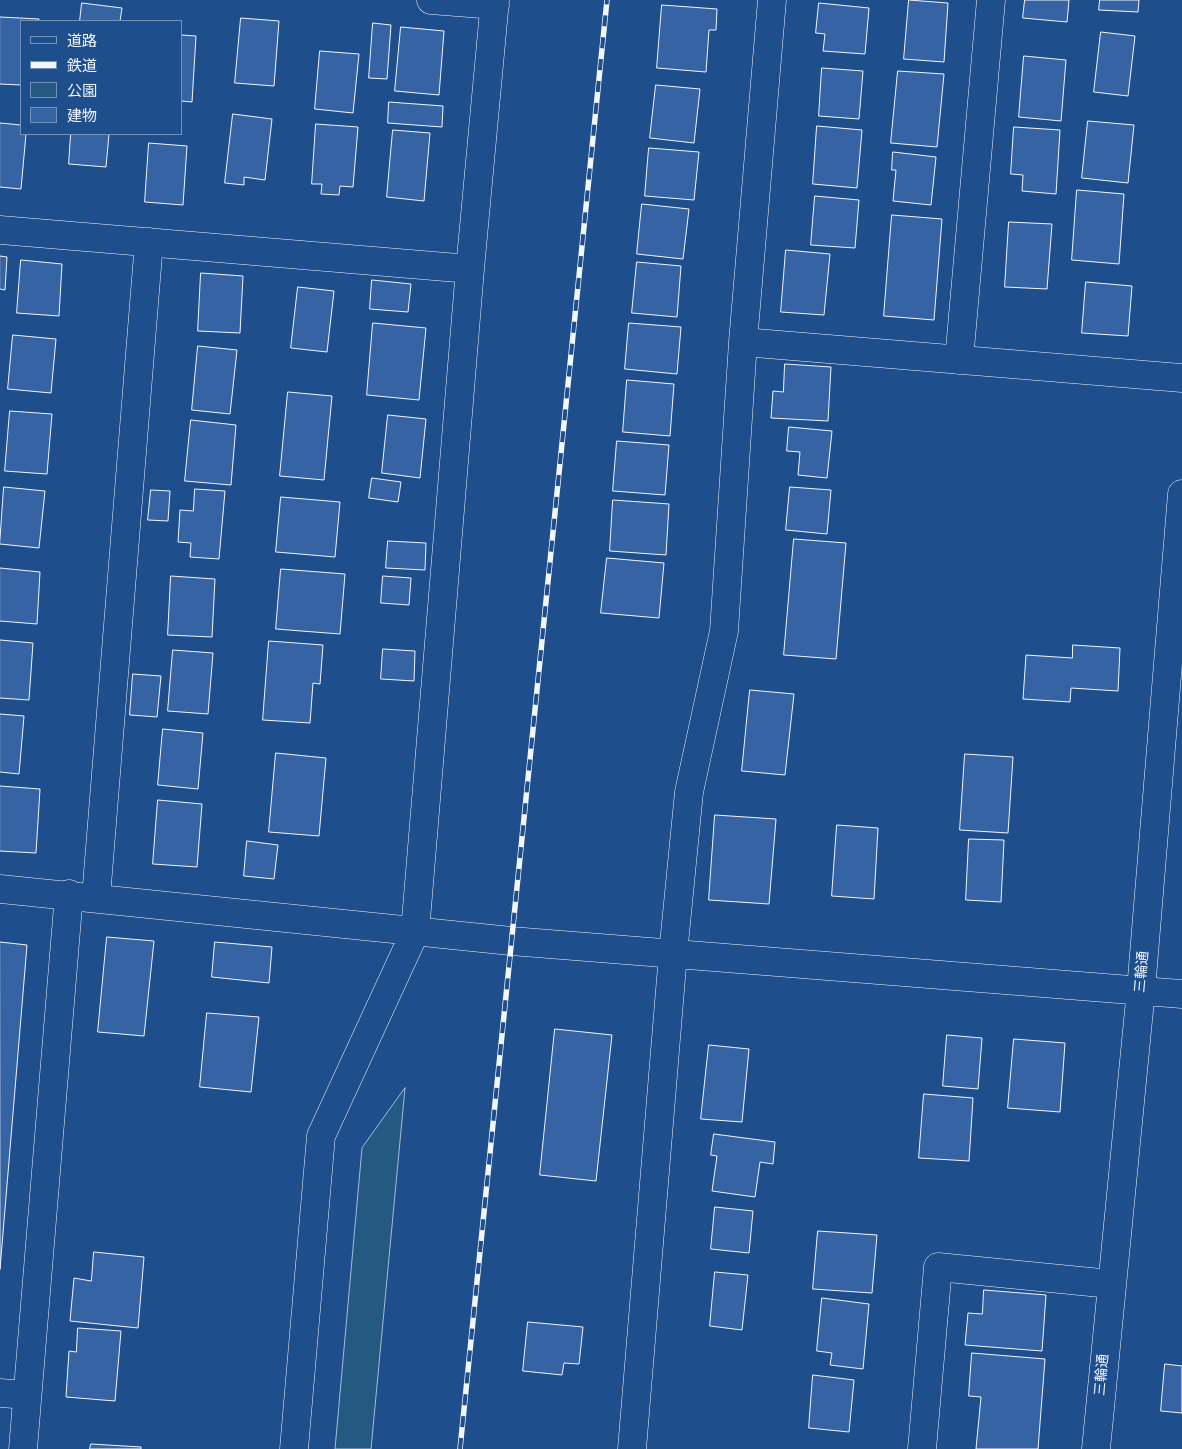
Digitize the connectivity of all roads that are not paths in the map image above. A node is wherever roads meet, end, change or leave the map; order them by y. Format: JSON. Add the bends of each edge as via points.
{"nodes":[{"id":1,"x":431,"y":0,"type":"edge"},
{"id":2,"x":772,"y":0,"type":"edge"},
{"id":3,"x":991,"y":0,"type":"edge"},
{"id":4,"x":495,"y":2,"type":"edge"},
{"id":5,"x":0,"y":230,"type":"edge"},
{"id":6,"x":149,"y":242,"type":"junction"},
{"id":7,"x":470,"y":269,"type":"junction"},
{"id":8,"x":743,"y":342,"type":"junction"},
{"id":9,"x":959,"y":360,"type":"junction"},
{"id":10,"x":1182,"y":378,"type":"edge"},
{"id":11,"x":1182,"y":494,"type":"edge"},
{"id":12,"x":0,"y":888,"type":"edge"},
{"id":13,"x":69,"y":894,"type":"junction"},
{"id":14,"x":96,"y":897,"type":"junction"},
{"id":15,"x":415,"y":932,"type":"junction"},
{"id":16,"x":673,"y":954,"type":"junction"},
{"id":17,"x":1141,"y":990,"type":"junction"},
{"id":18,"x":1182,"y":994,"type":"edge"},
{"id":19,"x":1111,"y":1284,"type":"junction"},
{"id":20,"x":0,"y":1393,"type":"edge"},
{"id":21,"x":27,"y":1395,"type":"junction"},
{"id":22,"x":23,"y":1449,"type":"edge"},
{"id":23,"x":294,"y":1449,"type":"edge"},
{"id":24,"x":632,"y":1449,"type":"edge"},
{"id":25,"x":922,"y":1449,"type":"edge"},
{"id":26,"x":1096,"y":1449,"type":"edge"}],
"edges":[{"from":1,"to":4,"type":"street"},
{"from":2,"to":8,"type":"street"},
{"from":3,"to":9,"type":"street"},
{"from":4,"to":7,"type":"street"},
{"from":5,"to":6,"type":"street"},
{"from":6,"to":7,"type":"street"},
{"from":6,"to":14,"type":"street"},
{"from":7,"to":15,"type":"street"},
{"from":8,"to":9,"type":"street"},
{"from":8,"to":16,"type":"street","via":[[724,631],[689,792]]},
{"from":9,"to":10,"type":"street"},
{"from":11,"to":17,"type":"street","name":"三輪通"},
{"from":12,"to":13,"type":"street"},
{"from":13,"to":14,"type":"street"},
{"from":13,"to":21,"type":"street"},
{"from":14,"to":15,"type":"street"},
{"from":15,"to":16,"type":"street"},
{"from":15,"to":23,"type":"street","via":[[321,1136]]},
{"from":16,"to":17,"type":"street"},
{"from":16,"to":24,"type":"street"},
{"from":17,"to":18,"type":"street"},
{"from":17,"to":19,"type":"street","name":"三輪通"},
{"from":19,"to":25,"type":"street","via":[[938,1267]]},
{"from":19,"to":26,"type":"street","name":"三輪通"},
{"from":20,"to":21,"type":"street"},
{"from":21,"to":22,"type":"street"}]}
